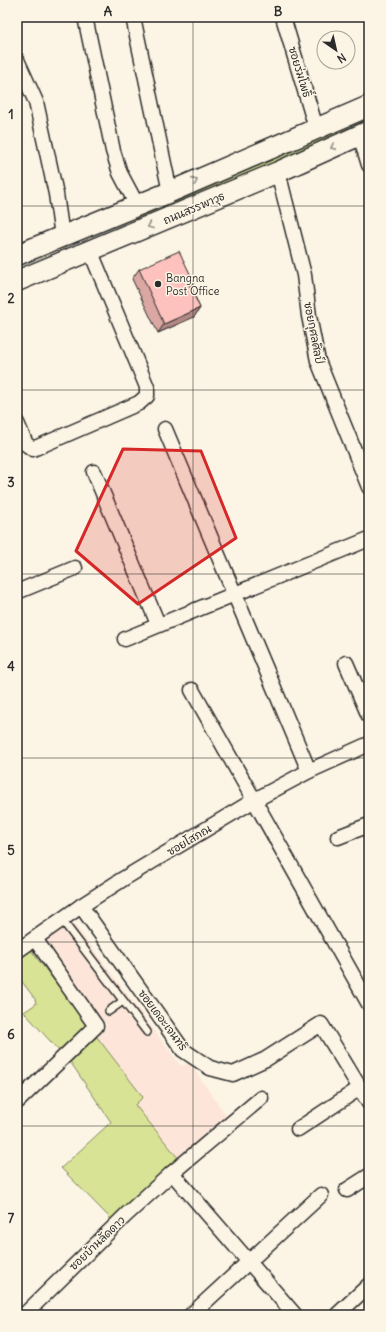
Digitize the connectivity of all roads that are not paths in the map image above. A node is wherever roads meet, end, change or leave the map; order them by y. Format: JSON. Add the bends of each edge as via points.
{"nodes":[{"id":1,"x":85,"y":17,"type":"edge"},
{"id":2,"x":133,"y":17,"type":"edge"},
{"id":3,"x":283,"y":17,"type":"edge"},
{"id":4,"x":17,"y":60,"type":"edge"},
{"id":5,"x":369,"y":106,"type":"edge"},
{"id":6,"x":316,"y":128,"type":"junction"},
{"id":7,"x":364,"y":133,"type":"edge"},
{"id":8,"x":369,"y":165,"type":"edge"},
{"id":9,"x":278,"y":172,"type":"junction"},
{"id":10,"x":170,"y":192,"type":"junction"},
{"id":11,"x":137,"y":206,"type":"junction"},
{"id":12,"x":106,"y":218,"type":"junction"},
{"id":13,"x":62,"y":236,"type":"junction"},
{"id":14,"x":117,"y":240,"type":"junction"},
{"id":15,"x":90,"y":250,"type":"junction"},
{"id":16,"x":17,"y":255,"type":"edge"},
{"id":17,"x":17,"y":281,"type":"edge"},
{"id":18,"x":17,"y":423,"type":"edge"},
{"id":19,"x":165,"y":429,"type":"dead end"},
{"id":20,"x":94,"y":472,"type":"dead end"},
{"id":21,"x":369,"y":487,"type":"edge"},
{"id":22,"x":369,"y":539,"type":"edge"},
{"id":23,"x":75,"y":568,"type":"dead end"},
{"id":24,"x":17,"y":592,"type":"edge"},
{"id":25,"x":234,"y":594,"type":"junction"},
{"id":26,"x":158,"y":624,"type":"junction"},
{"id":27,"x":125,"y":639,"type":"dead end"},
{"id":28,"x":346,"y":663,"type":"dead end"},
{"id":29,"x":192,"y":690,"type":"dead end"},
{"id":30,"x":369,"y":716,"type":"edge"},
{"id":31,"x":369,"y":744,"type":"edge"},
{"id":32,"x":309,"y":771,"type":"junction"},
{"id":33,"x":253,"y":801,"type":"junction"},
{"id":34,"x":369,"y":825,"type":"edge"},
{"id":35,"x":338,"y":837,"type":"dead end"},
{"id":36,"x":81,"y":906,"type":"junction"},
{"id":37,"x":62,"y":920,"type":"junction"},
{"id":38,"x":35,"y":939,"type":"junction"},
{"id":39,"x":17,"y":951,"type":"edge"},
{"id":40,"x":123,"y":1001,"type":"junction"},
{"id":41,"x":369,"y":1004,"type":"edge"},
{"id":42,"x":109,"y":1011,"type":"dead end"},
{"id":43,"x":147,"y":1032,"type":"dead end"},
{"id":44,"x":360,"y":1088,"type":"junction"},
{"id":45,"x":261,"y":1098,"type":"dead end"},
{"id":46,"x":17,"y":1102,"type":"edge"},
{"id":47,"x":369,"y":1103,"type":"edge"},
{"id":48,"x":298,"y":1129,"type":"dead end"},
{"id":49,"x":172,"y":1173,"type":"junction"},
{"id":50,"x":369,"y":1176,"type":"edge"},
{"id":51,"x":347,"y":1190,"type":"dead end"},
{"id":52,"x":321,"y":1195,"type":"dead end"},
{"id":53,"x":249,"y":1262,"type":"junction"},
{"id":54,"x":369,"y":1285,"type":"edge"},
{"id":55,"x":293,"y":1314,"type":"edge"},
{"id":56,"x":24,"y":1315,"type":"edge"},
{"id":57,"x":191,"y":1315,"type":"edge"},
{"id":58,"x":337,"y":1315,"type":"edge"}],
"edges":[{"from":1,"to":11,"type":"street","via":[[113,151],[120,173]]},
{"from":2,"to":10,"type":"street"},
{"from":3,"to":6,"type":"street","name":"ซอยร่มโพธิ์"},
{"from":4,"to":13,"type":"street","via":[[36,102],[56,194]]},
{"from":5,"to":6,"type":"main road"},
{"from":10,"to":6,"type":"main road","one_way":true},
{"from":7,"to":8,"type":"street"},
{"from":7,"to":9,"type":"main road","name":"ถนนสรรพาวุธ","one_way":true},
{"from":9,"to":14,"type":"main road","name":"ถนนสรรพาวุธ","one_way":true},
{"from":9,"to":21,"type":"street","name":"ซอยกุศลศิลป์","via":[[304,275],[318,361]]},
{"from":10,"to":11,"type":"main road"},
{"from":11,"to":12,"type":"main road"},
{"from":12,"to":13,"type":"main road"},
{"from":12,"to":14,"type":"main road"},
{"from":13,"to":16,"type":"main road"},
{"from":14,"to":15,"type":"main road","name":"ถนนสรรพาวุธ"},
{"from":15,"to":17,"type":"main road","name":"ถนนสรรพาวุธ"},
{"from":15,"to":18,"type":"street","via":[[147,387],[146,396],[138,403],[33,449],[26,444]]},
{"from":19,"to":25,"type":"street"},
{"from":20,"to":26,"type":"street"},
{"from":22,"to":25,"type":"street"},
{"from":23,"to":24,"type":"street"},
{"from":25,"to":26,"type":"street"},
{"from":25,"to":32,"type":"street"},
{"from":26,"to":27,"type":"street"},
{"from":28,"to":30,"type":"street"},
{"from":29,"to":33,"type":"street"},
{"from":31,"to":32,"type":"street","name":"ซอยโสภณ"},
{"from":32,"to":33,"type":"street","name":"ซอยโสภณ"},
{"from":33,"to":36,"type":"street","name":"ซอยโสภณ"},
{"from":33,"to":41,"type":"street"},
{"from":34,"to":35,"type":"street"},
{"from":36,"to":37,"type":"street","name":"ซอยโสภณ"},
{"from":36,"to":44,"type":"street","name":"ซอยเดอะเจนทริ","via":[[183,1050],[210,1068],[233,1074],[266,1059],[321,1024]]},
{"from":37,"to":38,"type":"street","name":"ซอยโสภณ"},
{"from":37,"to":40,"type":"lane"},
{"from":38,"to":39,"type":"street","name":"ซอยโสภณ"},
{"from":38,"to":46,"type":"street","via":[[96,1026]]},
{"from":40,"to":42,"type":"lane"},
{"from":40,"to":43,"type":"lane"},
{"from":44,"to":47,"type":"street","name":"ซอยเดอะเจนทริ"},
{"from":44,"to":48,"type":"street"},
{"from":45,"to":49,"type":"street","name":"ซอยบ้านลัดดาว"},
{"from":49,"to":53,"type":"street"},
{"from":49,"to":56,"type":"street","name":"ซอยบ้านลัดดาว"},
{"from":50,"to":51,"type":"street"},
{"from":52,"to":53,"type":"street"},
{"from":53,"to":55,"type":"street"},
{"from":53,"to":57,"type":"street"},
{"from":54,"to":58,"type":"street"}]}
